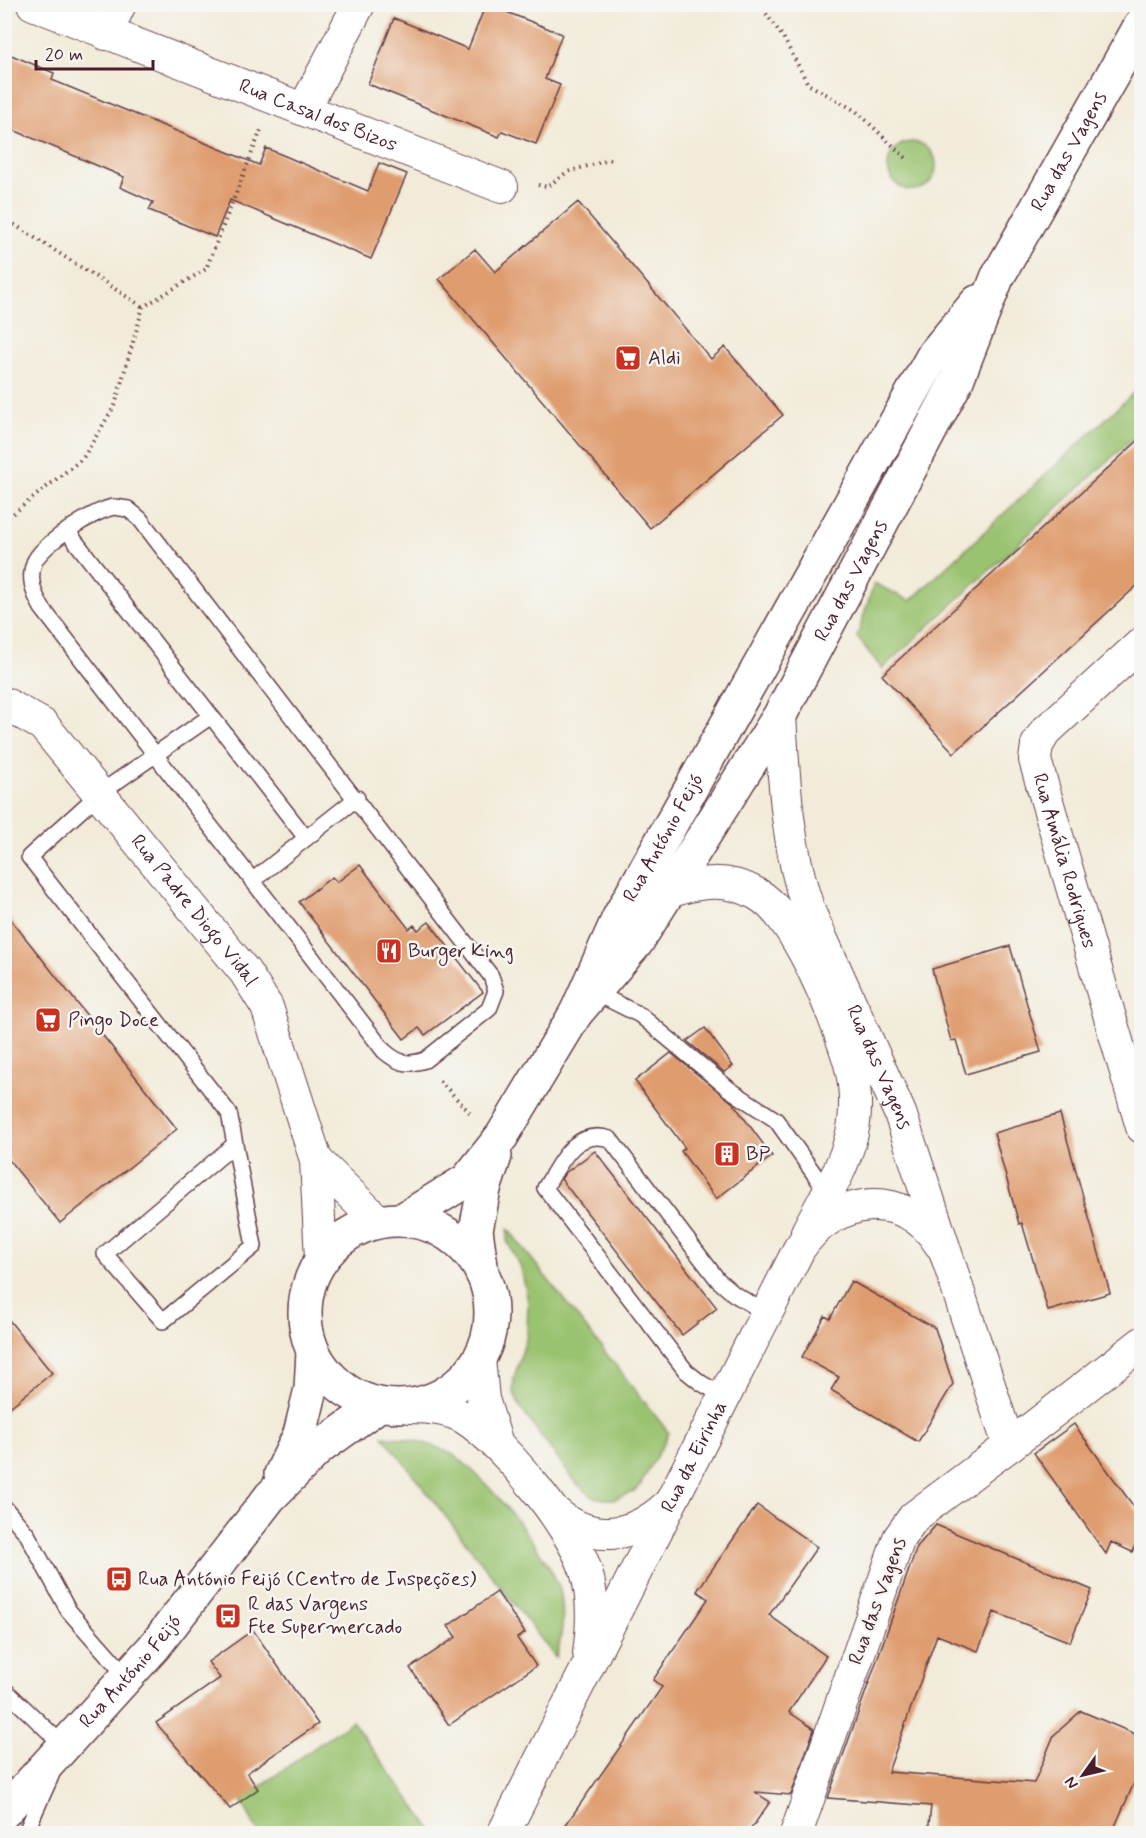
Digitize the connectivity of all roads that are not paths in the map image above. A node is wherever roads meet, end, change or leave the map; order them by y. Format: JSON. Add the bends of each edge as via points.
{"nodes":[{"id":1,"x":33,"y":4,"type":"edge"},
{"id":2,"x":120,"y":4,"type":"edge"},
{"id":3,"x":358,"y":4,"type":"edge"},
{"id":4,"x":1142,"y":23,"type":"edge"},
{"id":5,"x":106,"y":34,"type":"junction"},
{"id":6,"x":304,"y":108,"type":"junction"},
{"id":7,"x":502,"y":187,"type":"road end"},
{"id":8,"x":997,"y":278,"type":"junction"},
{"id":9,"x":68,"y":532,"type":"junction"},
{"id":10,"x":1142,"y":643,"type":"edge"},
{"id":11,"x":761,"y":666,"type":"joint"},
{"id":12,"x":4,"y":703,"type":"edge"},
{"id":13,"x":780,"y":715,"type":"junction"},
{"id":14,"x":211,"y":716,"type":"junction"},
{"id":15,"x":155,"y":754,"type":"junction"},
{"id":16,"x":100,"y":793,"type":"junction"},
{"id":17,"x":357,"y":798,"type":"junction"},
{"id":18,"x":306,"y":838,"type":"junction"},
{"id":19,"x":252,"y":881,"type":"junction"},
{"id":20,"x":669,"y":892,"type":"junction"},
{"id":21,"x":585,"y":1003,"type":"junction"},
{"id":22,"x":1141,"y":1121,"type":"edge"},
{"id":23,"x":502,"y":1136,"type":"junction"},
{"id":24,"x":235,"y":1143,"type":"junction"},
{"id":25,"x":316,"y":1160,"type":"junction"},
{"id":26,"x":828,"y":1192,"type":"junction"},
{"id":27,"x":391,"y":1221,"type":"junction"},
{"id":28,"x":799,"y":1249,"type":"junction"},
{"id":29,"x":321,"y":1259,"type":"junction"},
{"id":30,"x":948,"y":1261,"type":"junction"},
{"id":31,"x":483,"y":1274,"type":"junction"},
{"id":32,"x":766,"y":1313,"type":"junction"},
{"id":33,"x":1142,"y":1343,"type":"edge"},
{"id":34,"x":313,"y":1352,"type":"junction"},
{"id":35,"x":479,"y":1359,"type":"junction"},
{"id":36,"x":724,"y":1396,"type":"junction"},
{"id":37,"x":394,"y":1406,"type":"junction"},
{"id":38,"x":497,"y":1444,"type":"junction"},
{"id":39,"x":1009,"y":1446,"type":"junction"},
{"id":40,"x":270,"y":1497,"type":"junction"},
{"id":41,"x":671,"y":1502,"type":"junction"},
{"id":42,"x":547,"y":1504,"type":"junction"},
{"id":43,"x":4,"y":1506,"type":"edge"},
{"id":44,"x":128,"y":1677,"type":"junction"},
{"id":45,"x":4,"y":1689,"type":"edge"},
{"id":46,"x":574,"y":1693,"type":"junction"},
{"id":47,"x":65,"y":1747,"type":"junction"},
{"id":48,"x":4,"y":1812,"type":"edge"},
{"id":49,"x":25,"y":1833,"type":"edge"},
{"id":50,"x":503,"y":1833,"type":"edge"},
{"id":51,"x":796,"y":1833,"type":"edge"}],
"edges":[{"from":1,"to":5,"type":"street","name":"Rua Casal dos Bizos"},
{"from":2,"to":5,"type":"street"},
{"from":3,"to":6,"type":"street"},
{"from":4,"to":8,"type":"street","name":"Rua das Vagens"},
{"from":5,"to":6,"type":"street","name":"Rua Casal dos Bizos"},
{"from":6,"to":7,"type":"street","name":"Rua Casal dos Bizos"},
{"from":8,"to":11,"type":"street","name":"Rua das Vagens","via":[[934,354]]},
{"from":8,"to":13,"type":"street","name":"Rua das Vagens","via":[[957,380]]},
{"from":9,"to":14,"type":"lane"},
{"from":9,"to":15,"type":"lane","via":[[34,562],[31,574],[36,596]]},
{"from":9,"to":17,"type":"lane","via":[[104,509],[128,509],[141,519]]},
{"from":10,"to":22,"type":"street","name":"Rua Amália Rodrigues","via":[[1045,732],[1037,745],[1035,760]]},
{"from":11,"to":21,"type":"street","name":"Rua António Feijó","via":[[619,917]]},
{"from":12,"to":16,"type":"street","name":"Rua Padre Diogo Vidal","via":[[43,725]]},
{"from":13,"to":20,"type":"street","name":"Rua António Feijó"},
{"from":13,"to":30,"type":"street","name":"Rua das Vagens","via":[[789,829],[800,885],[900,1113]]},
{"from":14,"to":15,"type":"lane"},
{"from":14,"to":18,"type":"lane"},
{"from":15,"to":16,"type":"lane"},
{"from":15,"to":19,"type":"lane"},
{"from":16,"to":24,"type":"lane","via":[[29,857],[229,1113]]},
{"from":16,"to":25,"type":"street","name":"Rua Padre Diogo Vidal","via":[[245,972],[267,1007]]},
{"from":17,"to":18,"type":"lane"},
{"from":17,"to":19,"type":"lane","via":[[491,976],[495,991],[489,1009],[421,1061],[412,1065],[396,1061],[384,1051]]},
{"from":18,"to":19,"type":"lane"},
{"from":20,"to":21,"type":"street","name":"Rua António Feijó","via":[[637,942]]},
{"from":20,"to":26,"type":"street","name":"Rua das Vagens","via":[[703,883],[738,885],[778,910],[792,930],[837,1028],[854,1087],[851,1134]]},
{"from":21,"to":23,"type":"street","name":"Rua António Feijó"},
{"from":21,"to":26,"type":"lane","via":[[640,1015],[729,1089],[776,1120]]},
{"from":23,"to":27,"type":"street","name":"Rua António Feijó","via":[[467,1180]]},
{"from":23,"to":31,"type":"street","name":"Rua António Feijó","via":[[484,1189],[476,1230]]},
{"from":24,"to":24,"type":"lane","via":[[105,1254],[163,1321],[254,1246]]},
{"from":25,"to":27,"type":"street","name":"Rua Padre Diogo Vidal"},
{"from":25,"to":29,"type":"street","name":"Rua Padre Diogo Vidal"},
{"from":26,"to":28,"type":"street","name":"Rua das Vagens"},
{"from":27,"to":29,"type":"street","via":[[357,1229]]},
{"from":27,"to":31,"type":"street","via":[[427,1224],[450,1236],[469,1253]]},
{"from":28,"to":30,"type":"street","name":"Rua da Eirinha","via":[[810,1231],[827,1218],[866,1204],[908,1213],[939,1241]]},
{"from":28,"to":32,"type":"street","name":"Rua da Eirinha"},
{"from":29,"to":34,"type":"street","via":[[304,1304],[305,1329]]},
{"from":30,"to":39,"type":"street","name":"Rua das Vagens"},
{"from":31,"to":35,"type":"street","via":[[491,1302],[490,1332]]},
{"from":32,"to":36,"type":"street","name":"Rua da Eirinha"},
{"from":32,"to":36,"type":"lane","via":[[718,1280],[610,1139],[584,1138],[570,1149],[545,1188],[686,1371]]},
{"from":33,"to":39,"type":"street"},
{"from":34,"to":37,"type":"street","via":[[329,1377],[352,1395]]},
{"from":34,"to":40,"type":"street","name":"Rua António Feijó","via":[[311,1389],[300,1434]]},
{"from":35,"to":37,"type":"street","via":[[462,1382],[437,1399]]},
{"from":35,"to":38,"type":"street","via":[[483,1399]]},
{"from":36,"to":41,"type":"street","name":"Rua da Eirinha"},
{"from":37,"to":38,"type":"street","via":[[443,1411],[465,1418]]},
{"from":37,"to":40,"type":"street","name":"Rua António Feijó","via":[[319,1448]]},
{"from":38,"to":42,"type":"street"},
{"from":39,"to":51,"type":"street","name":"Rua das Vagens","via":[[914,1516],[899,1538]]},
{"from":40,"to":44,"type":"street","name":"Rua António Feijó"},
{"from":41,"to":42,"type":"street","via":[[654,1518],[618,1533],[579,1528]]},
{"from":41,"to":46,"type":"street","name":"Rua da Eirinha"},
{"from":42,"to":46,"type":"street","via":[[574,1543],[591,1597],[589,1653]]},
{"from":43,"to":44,"type":"lane","via":[[27,1534],[68,1610]]},
{"from":44,"to":47,"type":"street","name":"Rua António Feijó"},
{"from":45,"to":47,"type":"lane"},
{"from":46,"to":50,"type":"street","name":"Rua da Eirinha"},
{"from":47,"to":48,"type":"street","name":"Rua António Feijó"},
{"from":47,"to":49,"type":"lane"}]}
